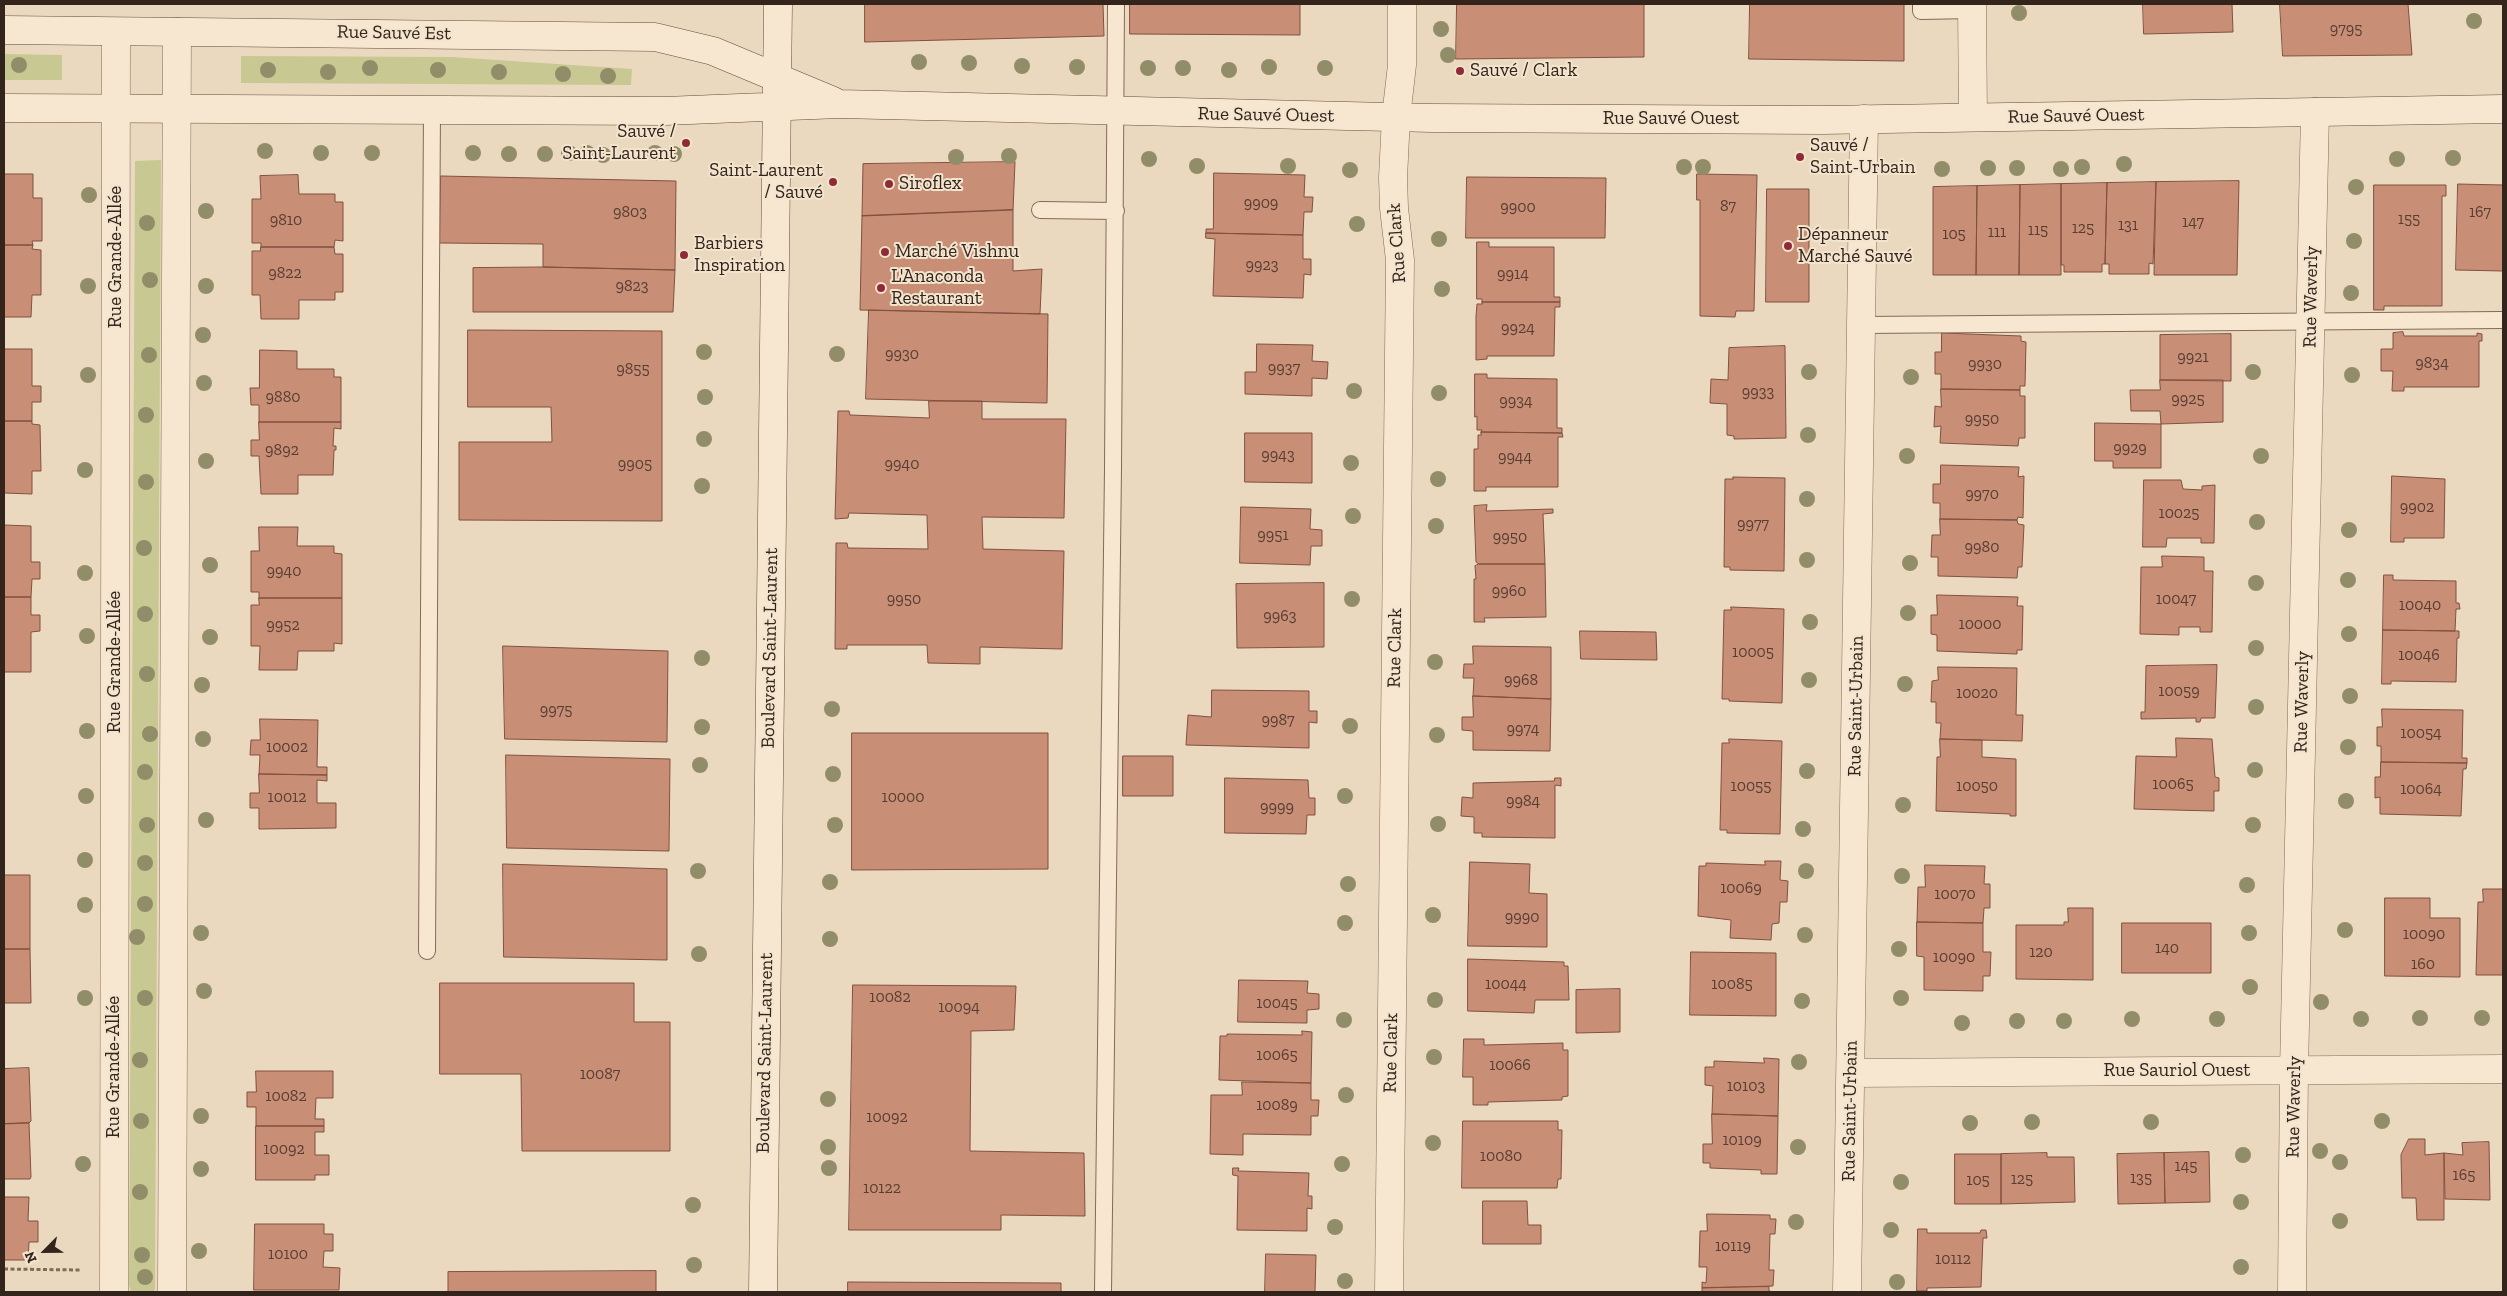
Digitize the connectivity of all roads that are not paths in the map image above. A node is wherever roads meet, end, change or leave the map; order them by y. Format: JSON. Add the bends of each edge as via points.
{"nodes":[{"id":1,"x":778,"y":4,"type":"edge"},
{"id":2,"x":1116,"y":4,"type":"edge"},
{"id":3,"x":1402,"y":4,"type":"edge"},
{"id":4,"x":1921,"y":4,"type":"edge"},
{"id":5,"x":1972,"y":7,"type":"edge"},
{"id":6,"x":4,"y":30,"type":"edge"},
{"id":7,"x":116,"y":32,"type":"junction"},
{"id":8,"x":176,"y":32,"type":"junction"},
{"id":9,"x":777,"y":78,"type":"junction"},
{"id":10,"x":839,"y":104,"type":"junction"},
{"id":11,"x":777,"y":107,"type":"junction"},
{"id":12,"x":4,"y":108,"type":"edge"},
{"id":13,"x":177,"y":108,"type":"junction"},
{"id":14,"x":117,"y":109,"type":"junction"},
{"id":15,"x":432,"y":109,"type":"junction"},
{"id":16,"x":2503,"y":109,"type":"edge"},
{"id":17,"x":1117,"y":112,"type":"junction"},
{"id":18,"x":2315,"y":112,"type":"junction"},
{"id":19,"x":1396,"y":117,"type":"junction"},
{"id":20,"x":1973,"y":117,"type":"junction"},
{"id":21,"x":1864,"y":120,"type":"junction"},
{"id":22,"x":1040,"y":210,"type":"dead end"},
{"id":23,"x":1116,"y":211,"type":"junction"},
{"id":24,"x":2503,"y":320,"type":"edge"},
{"id":25,"x":2310,"y":321,"type":"junction"},
{"id":26,"x":1862,"y":325,"type":"junction"},
{"id":27,"x":427,"y":951,"type":"dead end"},
{"id":28,"x":2503,"y":1069,"type":"edge"},
{"id":29,"x":2294,"y":1070,"type":"junction"},
{"id":30,"x":1851,"y":1073,"type":"junction"},
{"id":31,"x":114,"y":1292,"type":"edge"},
{"id":32,"x":172,"y":1292,"type":"edge"},
{"id":33,"x":762,"y":1292,"type":"edge"},
{"id":34,"x":1102,"y":1292,"type":"edge"},
{"id":35,"x":1389,"y":1292,"type":"edge"},
{"id":36,"x":1847,"y":1292,"type":"edge"},
{"id":37,"x":2292,"y":1292,"type":"edge"}],
"edges":[{"from":1,"to":9,"type":"street","name":"Boulevard Saint-Laurent"},
{"from":2,"to":17,"type":"lane"},
{"from":3,"to":19,"type":"street","name":"Rue Clark","via":[[1402,65]]},
{"from":4,"to":5,"type":"lane","via":[[1921,11]]},
{"from":5,"to":20,"type":"street"},
{"from":6,"to":7,"type":"street","name":"Rue Sauvé Est"},
{"from":7,"to":8,"type":"street","name":"Rue Sauvé Est"},
{"from":7,"to":14,"type":"street","name":"Rue Grande-Allée"},
{"from":8,"to":9,"type":"street","name":"Rue Sauvé Est","via":[[655,37],[695,45]]},
{"from":8,"to":13,"type":"street"},
{"from":9,"to":10,"type":"street","name":"Rue Sauvé Ouest"},
{"from":9,"to":11,"type":"street","name":"Boulevard Saint-Laurent"},
{"from":10,"to":11,"type":"street","name":"Rue Sauvé Ouest"},
{"from":10,"to":17,"type":"street","name":"Rue Sauvé Ouest"},
{"from":11,"to":15,"type":"street","via":[[666,111]]},
{"from":11,"to":33,"type":"street","name":"Boulevard Saint-Laurent"},
{"from":12,"to":14,"type":"street"},
{"from":13,"to":14,"type":"street"},
{"from":13,"to":15,"type":"street"},
{"from":13,"to":32,"type":"street"},
{"from":14,"to":31,"type":"street","name":"Rue Grande-Allée"},
{"from":15,"to":27,"type":"lane"},
{"from":16,"to":18,"type":"street","name":"Rue Sauvé Ouest"},
{"from":17,"to":19,"type":"street","name":"Rue Sauvé Ouest"},
{"from":17,"to":23,"type":"lane"},
{"from":18,"to":20,"type":"street","name":"Rue Sauvé Ouest"},
{"from":18,"to":25,"type":"street","name":"Rue Waverly"},
{"from":19,"to":21,"type":"street","name":"Rue Sauvé Ouest"},
{"from":19,"to":35,"type":"street","name":"Rue Clark","via":[[1394,208],[1400,260]]},
{"from":20,"to":21,"type":"street","name":"Rue Sauvé Ouest"},
{"from":21,"to":26,"type":"street","name":"Rue Saint-Urbain"},
{"from":22,"to":23,"type":"lane"},
{"from":23,"to":34,"type":"lane"},
{"from":24,"to":25,"type":"lane"},
{"from":25,"to":26,"type":"lane"},
{"from":25,"to":29,"type":"street","name":"Rue Waverly"},
{"from":26,"to":30,"type":"street","name":"Rue Saint-Urbain"},
{"from":28,"to":29,"type":"street","name":"Rue Sauriol Ouest"},
{"from":29,"to":30,"type":"street","name":"Rue Sauriol Ouest"},
{"from":29,"to":37,"type":"street","name":"Rue Waverly"},
{"from":30,"to":36,"type":"street","name":"Rue Saint-Urbain"}]}
